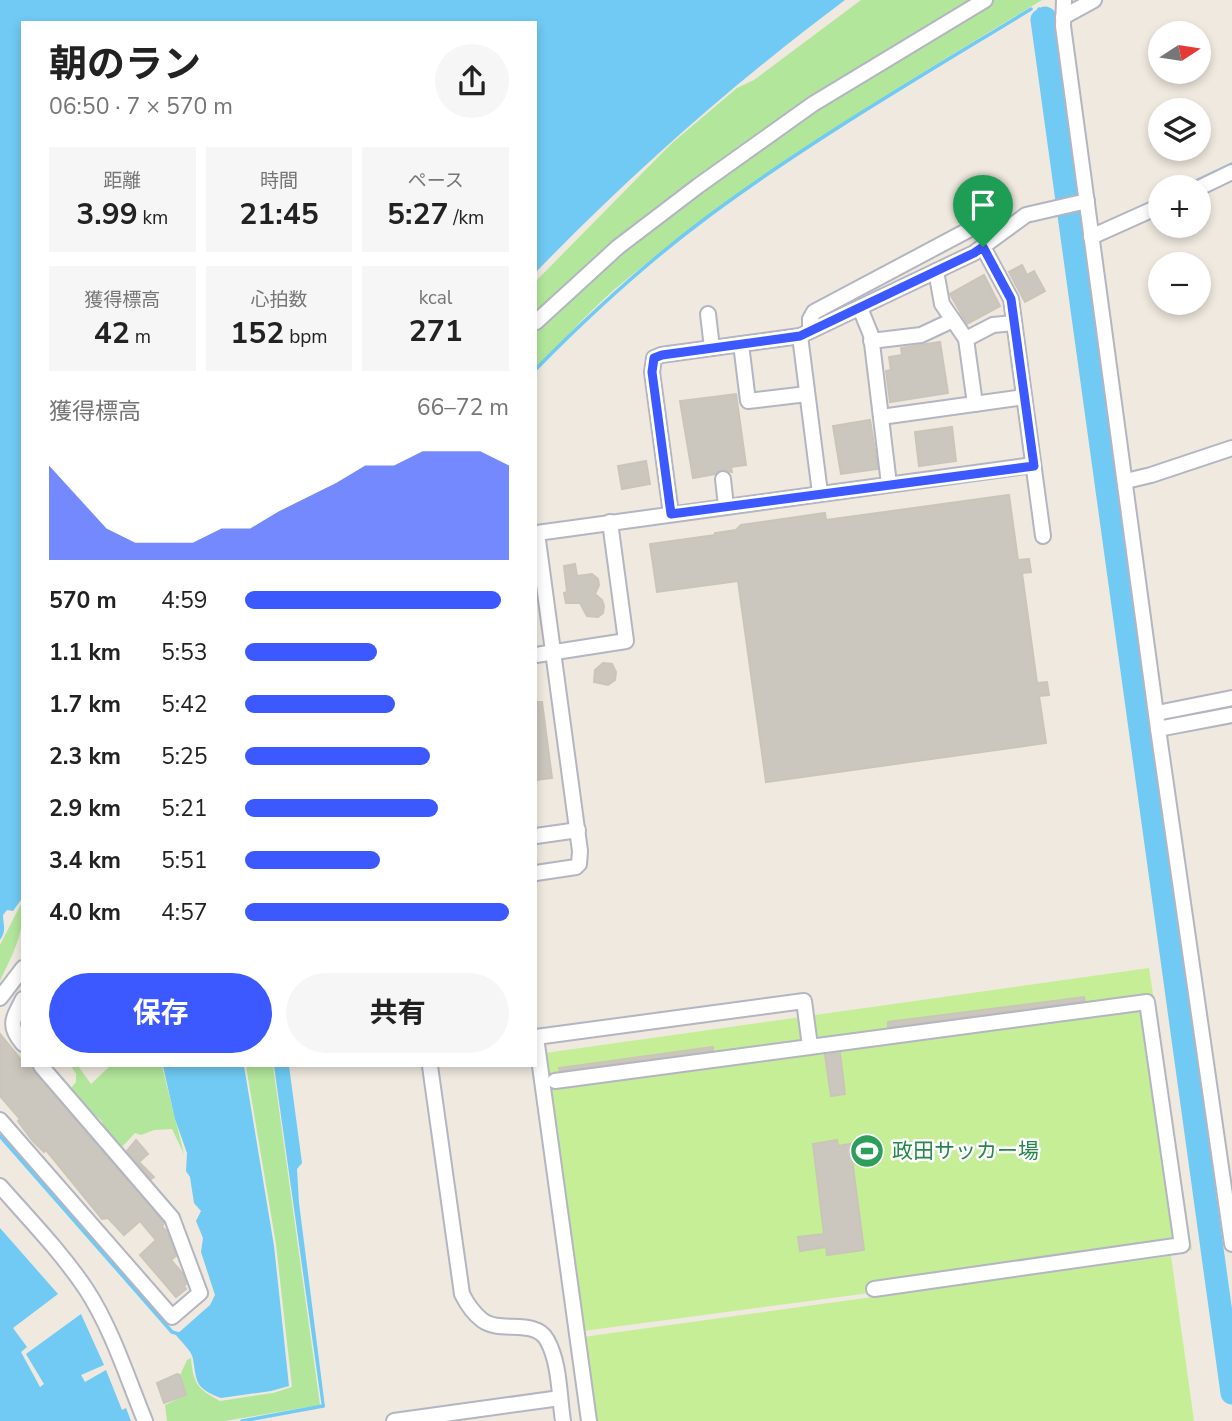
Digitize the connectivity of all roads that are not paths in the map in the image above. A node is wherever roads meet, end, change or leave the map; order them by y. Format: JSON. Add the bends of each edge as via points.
{"nodes":[{"id":1,"x":985,"y":0,"type":"edge"},
{"id":2,"x":1064,"y":0,"type":"edge"},
{"id":3,"x":1094,"y":0,"type":"edge"},
{"id":4,"x":1063,"y":17,"type":"junction"},
{"id":5,"x":1232,"y":172,"type":"edge"},
{"id":6,"x":1211,"y":182,"type":"edge"},
{"id":7,"x":1075,"y":203,"type":"junction"},
{"id":8,"x":1148,"y":211,"type":"edge"},
{"id":9,"x":1008,"y":228,"type":"junction"},
{"id":10,"x":1091,"y":237,"type":"junction"},
{"id":11,"x":983,"y":247,"type":"junction"},
{"id":12,"x":936,"y":271,"type":"junction"},
{"id":13,"x":860,"y":307,"type":"junction"},
{"id":14,"x":708,"y":314,"type":"dead end"},
{"id":15,"x":537,"y":320,"type":"edge"},
{"id":16,"x":953,"y":320,"type":"junction"},
{"id":17,"x":1014,"y":323,"type":"junction"},
{"id":18,"x":805,"y":334,"type":"junction"},
{"id":19,"x":966,"y":339,"type":"junction"},
{"id":20,"x":871,"y":341,"type":"junction"},
{"id":21,"x":741,"y":344,"type":"junction"},
{"id":22,"x":712,"y":348,"type":"junction"},
{"id":23,"x":807,"y":394,"type":"junction"},
{"id":24,"x":1024,"y":397,"type":"junction"},
{"id":25,"x":975,"y":404,"type":"junction"},
{"id":26,"x":881,"y":417,"type":"junction"},
{"id":27,"x":1232,"y":448,"type":"edge"},
{"id":28,"x":1034,"y":466,"type":"junction"},
{"id":29,"x":723,"y":480,"type":"dead end"},
{"id":30,"x":1126,"y":481,"type":"junction"},
{"id":31,"x":889,"y":484,"type":"junction"},
{"id":32,"x":820,"y":493,"type":"junction"},
{"id":33,"x":726,"y":506,"type":"junction"},
{"id":34,"x":671,"y":514,"type":"junction"},
{"id":35,"x":610,"y":523,"type":"junction"},
{"id":36,"x":537,"y":533,"type":"edge"},
{"id":37,"x":1043,"y":536,"type":"dead end"},
{"id":38,"x":537,"y":540,"type":"edge"},
{"id":39,"x":553,"y":652,"type":"junction"},
{"id":40,"x":537,"y":655,"type":"edge"},
{"id":41,"x":1232,"y":698,"type":"edge"},
{"id":42,"x":1157,"y":713,"type":"junction"},
{"id":43,"x":1232,"y":715,"type":"edge"},
{"id":44,"x":1158,"y":729,"type":"junction"},
{"id":45,"x":578,"y":830,"type":"junction"},
{"id":46,"x":537,"y":836,"type":"edge"},
{"id":47,"x":537,"y":873,"type":"edge"},
{"id":48,"x":21,"y":971,"type":"edge"},
{"id":49,"x":0,"y":998,"type":"edge"},
{"id":50,"x":21,"y":1004,"type":"edge"},
{"id":51,"x":537,"y":1037,"type":"edge"},
{"id":52,"x":21,"y":1042,"type":"edge"},
{"id":53,"x":537,"y":1044,"type":"edge"},
{"id":54,"x":810,"y":1046,"type":"junction"},
{"id":55,"x":42,"y":1067,"type":"edge"},
{"id":56,"x":430,"y":1067,"type":"edge"},
{"id":57,"x":555,"y":1081,"type":"dead end"},
{"id":58,"x":0,"y":1120,"type":"edge"},
{"id":59,"x":1227,"y":1169,"type":"edge"},
{"id":60,"x":0,"y":1186,"type":"edge"},
{"id":61,"x":1232,"y":1244,"type":"edge"},
{"id":62,"x":874,"y":1289,"type":"dead end"},
{"id":63,"x":560,"y":1398,"type":"junction"},
{"id":64,"x":145,"y":1421,"type":"edge"},
{"id":65,"x":394,"y":1421,"type":"edge"},
{"id":66,"x":563,"y":1421,"type":"edge"},
{"id":67,"x":589,"y":1421,"type":"edge"}],
"edges":[{"from":1,"to":15,"type":"street","via":[[813,104],[719,171],[618,247]]},
{"from":2,"to":4,"type":"street"},
{"from":3,"to":4,"type":"street"},
{"from":4,"to":7,"type":"street"},
{"from":5,"to":6,"type":"street"},
{"from":7,"to":9,"type":"street","via":[[1026,215]]},
{"from":7,"to":10,"type":"street"},
{"from":8,"to":10,"type":"street"},
{"from":9,"to":11,"type":"street"},
{"from":9,"to":18,"type":"street","via":[[990,223],[974,227],[814,312]]},
{"from":10,"to":30,"type":"street"},
{"from":11,"to":12,"type":"street"},
{"from":11,"to":17,"type":"street","via":[[1011,299]]},
{"from":12,"to":13,"type":"street"},
{"from":12,"to":16,"type":"street","via":[[942,304]]},
{"from":13,"to":18,"type":"street"},
{"from":13,"to":20,"type":"street"},
{"from":14,"to":22,"type":"street"},
{"from":16,"to":19,"type":"street"},
{"from":16,"to":20,"type":"street","via":[[921,335]]},
{"from":17,"to":19,"type":"street","via":[[993,325]]},
{"from":17,"to":24,"type":"street"},
{"from":18,"to":21,"type":"street"},
{"from":18,"to":23,"type":"street"},
{"from":19,"to":25,"type":"street"},
{"from":20,"to":26,"type":"street"},
{"from":21,"to":22,"type":"street"},
{"from":21,"to":23,"type":"street","via":[[748,401]]},
{"from":22,"to":34,"type":"street","via":[[662,355],[654,358],[652,365]]},
{"from":23,"to":32,"type":"street"},
{"from":24,"to":25,"type":"street"},
{"from":24,"to":28,"type":"street"},
{"from":25,"to":26,"type":"street"},
{"from":26,"to":31,"type":"street"},
{"from":27,"to":30,"type":"street"},
{"from":28,"to":31,"type":"street"},
{"from":28,"to":37,"type":"street"},
{"from":29,"to":33,"type":"street"},
{"from":30,"to":42,"type":"street"},
{"from":31,"to":32,"type":"street"},
{"from":32,"to":33,"type":"street"},
{"from":33,"to":34,"type":"street"},
{"from":34,"to":35,"type":"street"},
{"from":35,"to":36,"type":"street"},
{"from":35,"to":39,"type":"street","via":[[626,641]]},
{"from":38,"to":39,"type":"street"},
{"from":39,"to":40,"type":"street"},
{"from":39,"to":45,"type":"street"},
{"from":41,"to":42,"type":"street"},
{"from":42,"to":44,"type":"street"},
{"from":43,"to":44,"type":"street"},
{"from":44,"to":59,"type":"street"},
{"from":45,"to":46,"type":"street"},
{"from":45,"to":47,"type":"street","via":[[580,858],[576,867]]},
{"from":48,"to":49,"type":"street"},
{"from":50,"to":52,"type":"street","via":[[12,1027]]},
{"from":51,"to":54,"type":"street","via":[[804,1002]]},
{"from":53,"to":67,"type":"street"},
{"from":54,"to":57,"type":"street"},
{"from":54,"to":62,"type":"street","via":[[1147,1002],[1182,1245]]},
{"from":55,"to":58,"type":"street","via":[[172,1218],[200,1293],[172,1317]]},
{"from":56,"to":63,"type":"street","via":[[462,1294],[483,1321],[533,1328],[546,1337]]},
{"from":59,"to":61,"type":"street"},
{"from":60,"to":64,"type":"street","via":[[85,1288]]},
{"from":63,"to":65,"type":"street"},
{"from":63,"to":66,"type":"street"}]}
